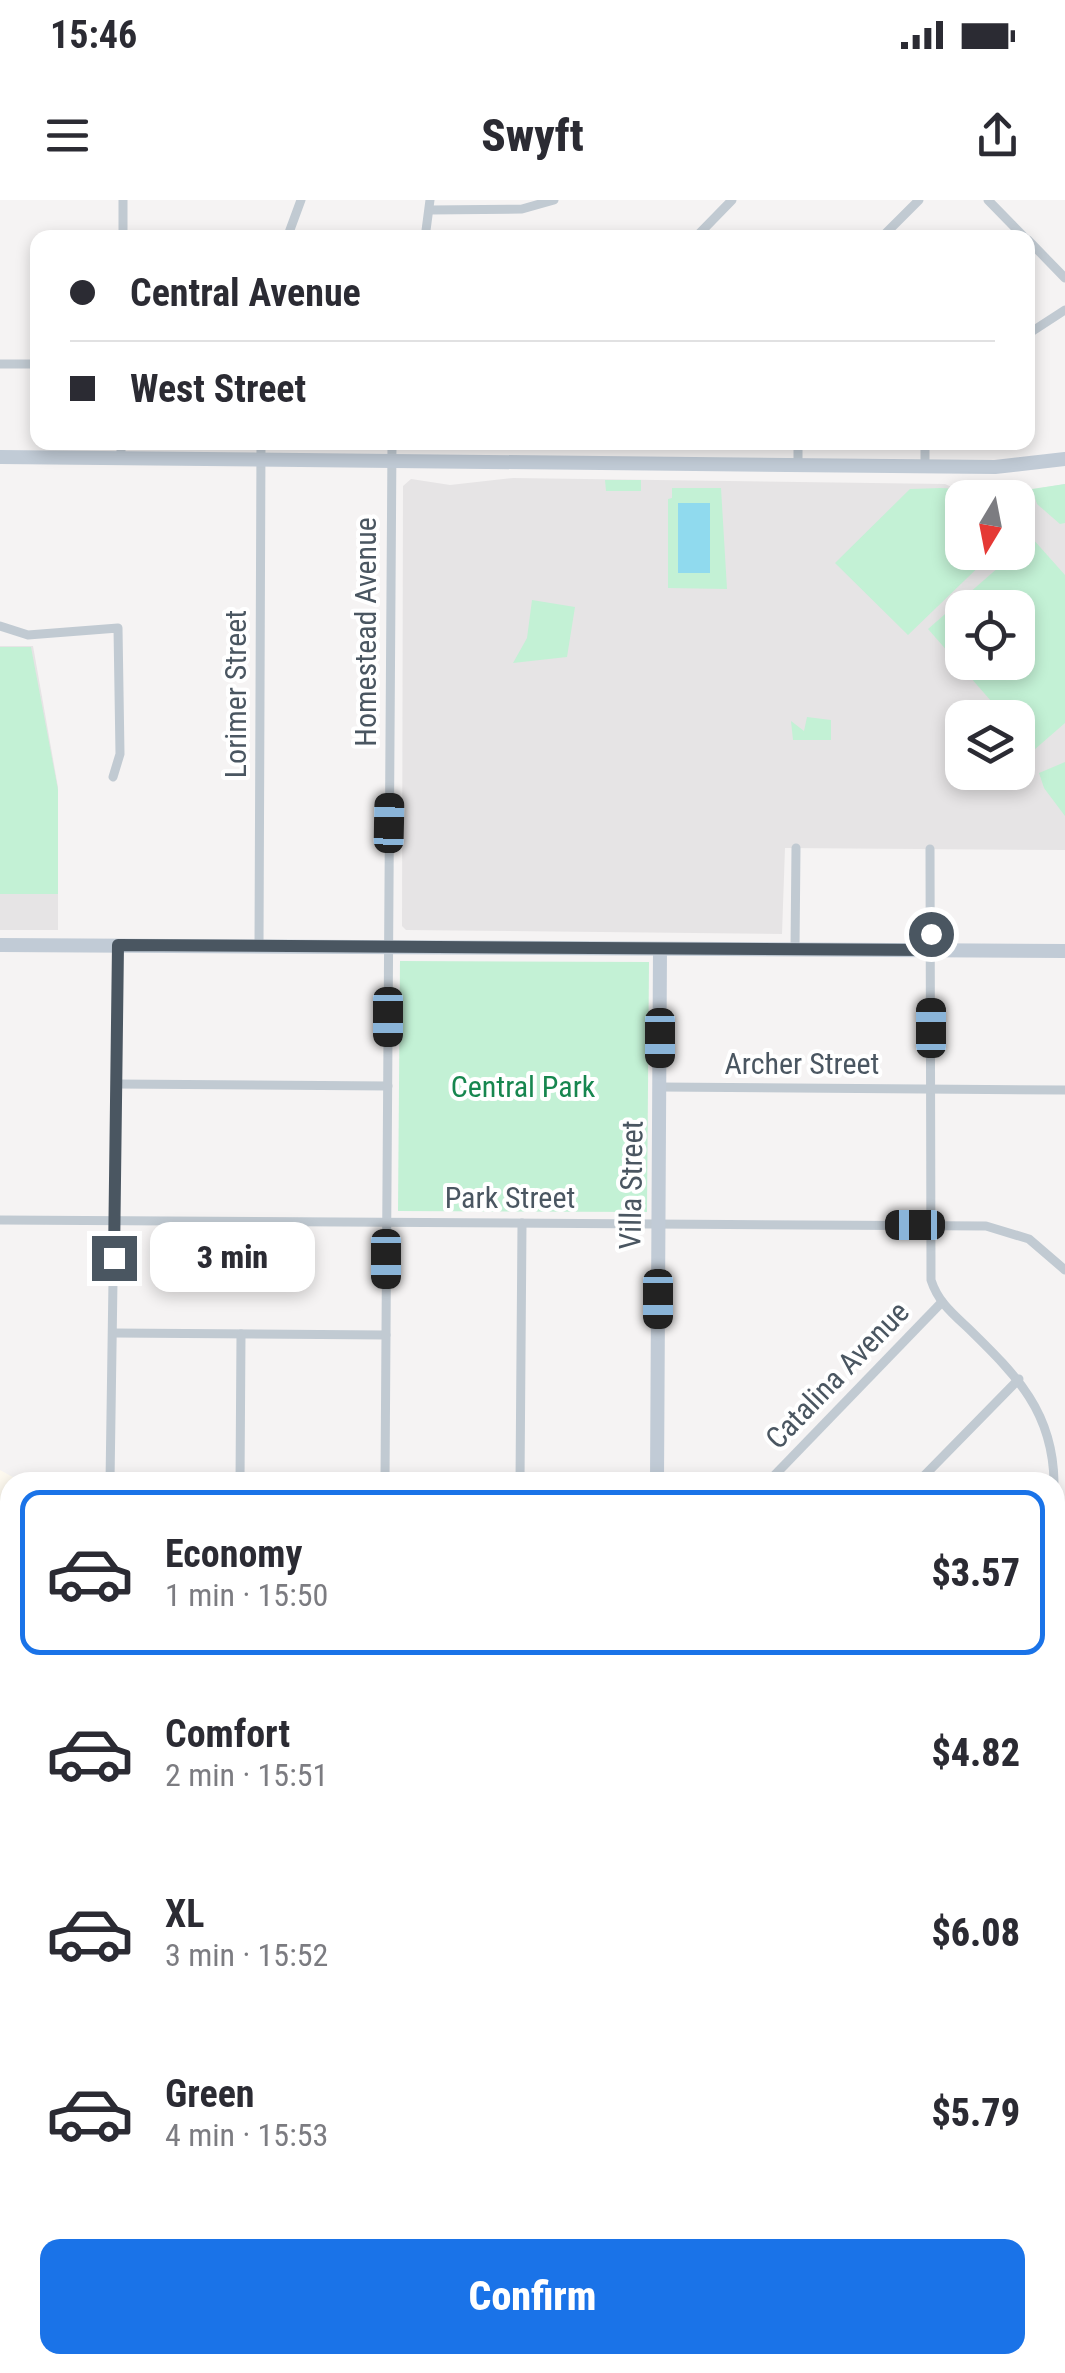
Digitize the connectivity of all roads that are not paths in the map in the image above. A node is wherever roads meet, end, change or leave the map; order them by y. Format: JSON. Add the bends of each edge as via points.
{"nodes":[{"id":1,"x":123,"y":200,"type":"edge"},
{"id":2,"x":301,"y":200,"type":"edge"},
{"id":3,"x":554,"y":200,"type":"edge"},
{"id":4,"x":732,"y":200,"type":"edge"},
{"id":5,"x":918,"y":200,"type":"edge"},
{"id":6,"x":988,"y":200,"type":"edge"},
{"id":7,"x":430,"y":205,"type":"edge"},
{"id":8,"x":123,"y":230,"type":"edge"},
{"id":9,"x":290,"y":230,"type":"edge"},
{"id":10,"x":426,"y":230,"type":"edge"},
{"id":11,"x":703,"y":230,"type":"edge"},
{"id":12,"x":889,"y":230,"type":"edge"},
{"id":13,"x":1017,"y":230,"type":"edge"},
{"id":14,"x":1035,"y":248,"type":"edge"},
{"id":15,"x":1065,"y":278,"type":"edge"},
{"id":16,"x":1065,"y":310,"type":"edge"},
{"id":17,"x":1035,"y":329,"type":"edge"},
{"id":18,"x":0,"y":364,"type":"edge"},
{"id":19,"x":30,"y":364,"type":"edge"},
{"id":20,"x":121,"y":450,"type":"edge"},
{"id":21,"x":261,"y":450,"type":"edge"},
{"id":22,"x":392,"y":450,"type":"edge"},
{"id":23,"x":798,"y":450,"type":"edge"},
{"id":24,"x":926,"y":450,"type":"edge"},
{"id":25,"x":0,"y":457,"type":"edge"},
{"id":26,"x":1065,"y":459,"type":"edge"},
{"id":27,"x":262,"y":460,"type":"junction"},
{"id":28,"x":392,"y":460,"type":"junction"},
{"id":29,"x":798,"y":464,"type":"junction"},
{"id":30,"x":925,"y":466,"type":"junction"},
{"id":31,"x":0,"y":626,"type":"edge"},
{"id":32,"x":113,"y":777,"type":"dead end"},
{"id":33,"x":796,"y":848,"type":"dead end"},
{"id":34,"x":930,"y":849,"type":"dead end"},
{"id":35,"x":0,"y":945,"type":"edge"},
{"id":36,"x":118,"y":945,"type":"junction"},
{"id":37,"x":260,"y":946,"type":"junction"},
{"id":38,"x":388,"y":948,"type":"junction"},
{"id":39,"x":795,"y":948,"type":"junction"},
{"id":40,"x":660,"y":949,"type":"junction"},
{"id":41,"x":931,"y":950,"type":"junction"},
{"id":42,"x":1065,"y":951,"type":"edge"},
{"id":43,"x":116,"y":1084,"type":"junction"},
{"id":44,"x":388,"y":1086,"type":"junction"},
{"id":45,"x":660,"y":1087,"type":"junction"},
{"id":46,"x":931,"y":1089,"type":"junction"},
{"id":47,"x":1065,"y":1090,"type":"edge"},
{"id":48,"x":0,"y":1220,"type":"edge"},
{"id":49,"x":114,"y":1220,"type":"junction"},
{"id":50,"x":387,"y":1221,"type":"junction"},
{"id":51,"x":522,"y":1223,"type":"junction"},
{"id":52,"x":658,"y":1223,"type":"junction"},
{"id":53,"x":930,"y":1225,"type":"junction"},
{"id":54,"x":1065,"y":1270,"type":"edge"},
{"id":55,"x":942,"y":1302,"type":"junction"},
{"id":56,"x":114,"y":1333,"type":"junction"},
{"id":57,"x":241,"y":1334,"type":"junction"},
{"id":58,"x":386,"y":1335,"type":"junction"},
{"id":59,"x":1019,"y":1379,"type":"junction"},
{"id":60,"x":110,"y":1472,"type":"edge"},
{"id":61,"x":240,"y":1472,"type":"edge"},
{"id":62,"x":385,"y":1472,"type":"edge"},
{"id":63,"x":520,"y":1472,"type":"edge"},
{"id":64,"x":656,"y":1472,"type":"edge"},
{"id":65,"x":778,"y":1472,"type":"edge"},
{"id":66,"x":928,"y":1472,"type":"edge"},
{"id":67,"x":1052,"y":1472,"type":"edge"}],
"edges":[{"from":1,"to":8,"type":"street"},
{"from":2,"to":9,"type":"street"},
{"from":3,"to":7,"type":"street","via":[[522,209]]},
{"from":4,"to":11,"type":"street"},
{"from":5,"to":12,"type":"street"},
{"from":6,"to":13,"type":"street"},
{"from":7,"to":10,"type":"street"},
{"from":14,"to":15,"type":"street"},
{"from":16,"to":17,"type":"street"},
{"from":18,"to":19,"type":"street"},
{"from":20,"to":25,"type":"street"},
{"from":20,"to":27,"type":"street"},
{"from":21,"to":27,"type":"street","name":"Lorimer Street"},
{"from":22,"to":28,"type":"street","name":"Homestead Avenue"},
{"from":23,"to":29,"type":"street"},
{"from":24,"to":30,"type":"street"},
{"from":26,"to":30,"type":"street","via":[[1025,467]]},
{"from":27,"to":28,"type":"street"},
{"from":27,"to":37,"type":"street","name":"Lorimer Street"},
{"from":28,"to":29,"type":"street"},
{"from":28,"to":38,"type":"street","name":"Homestead Avenue"},
{"from":29,"to":30,"type":"street"},
{"from":31,"to":32,"type":"street","via":[[39,636],[118,628],[120,754]]},
{"from":33,"to":39,"type":"street"},
{"from":34,"to":41,"type":"street"},
{"from":35,"to":36,"type":"street"},
{"from":36,"to":37,"type":"street"},
{"from":36,"to":43,"type":"street"},
{"from":37,"to":38,"type":"street"},
{"from":38,"to":40,"type":"street"},
{"from":38,"to":44,"type":"street","name":"Homestead Avenue"},
{"from":39,"to":40,"type":"street"},
{"from":39,"to":41,"type":"street"},
{"from":40,"to":45,"type":"street","name":"Villa Street"},
{"from":41,"to":42,"type":"street"},
{"from":41,"to":46,"type":"street"},
{"from":43,"to":44,"type":"street"},
{"from":43,"to":49,"type":"street"},
{"from":44,"to":50,"type":"street","name":"Homestead Avenue"},
{"from":45,"to":46,"type":"street","name":"Archer Street"},
{"from":45,"to":52,"type":"street","name":"Villa Street"},
{"from":46,"to":47,"type":"street","name":"Archer Street"},
{"from":46,"to":53,"type":"street"},
{"from":48,"to":49,"type":"street","name":"Park Street"},
{"from":49,"to":50,"type":"street","name":"Park Street"},
{"from":49,"to":56,"type":"street"},
{"from":50,"to":51,"type":"street","name":"Park Street"},
{"from":50,"to":58,"type":"street","name":"Homestead Avenue"},
{"from":51,"to":52,"type":"street","name":"Park Street"},
{"from":51,"to":63,"type":"street"},
{"from":52,"to":53,"type":"street","name":"Park Street"},
{"from":52,"to":64,"type":"street","name":"Villa Street"},
{"from":53,"to":54,"type":"street","name":"Park Street","via":[[1012,1230]]},
{"from":53,"to":55,"type":"street","via":[[930,1272]]},
{"from":55,"to":59,"type":"street"},
{"from":55,"to":65,"type":"street","name":"Catalina Avenue"},
{"from":56,"to":57,"type":"street"},
{"from":56,"to":60,"type":"street"},
{"from":57,"to":58,"type":"street"},
{"from":57,"to":61,"type":"street"},
{"from":58,"to":62,"type":"street","name":"Homestead Avenue"},
{"from":59,"to":66,"type":"street"},
{"from":59,"to":67,"type":"street","via":[[1044,1420]]}]}
